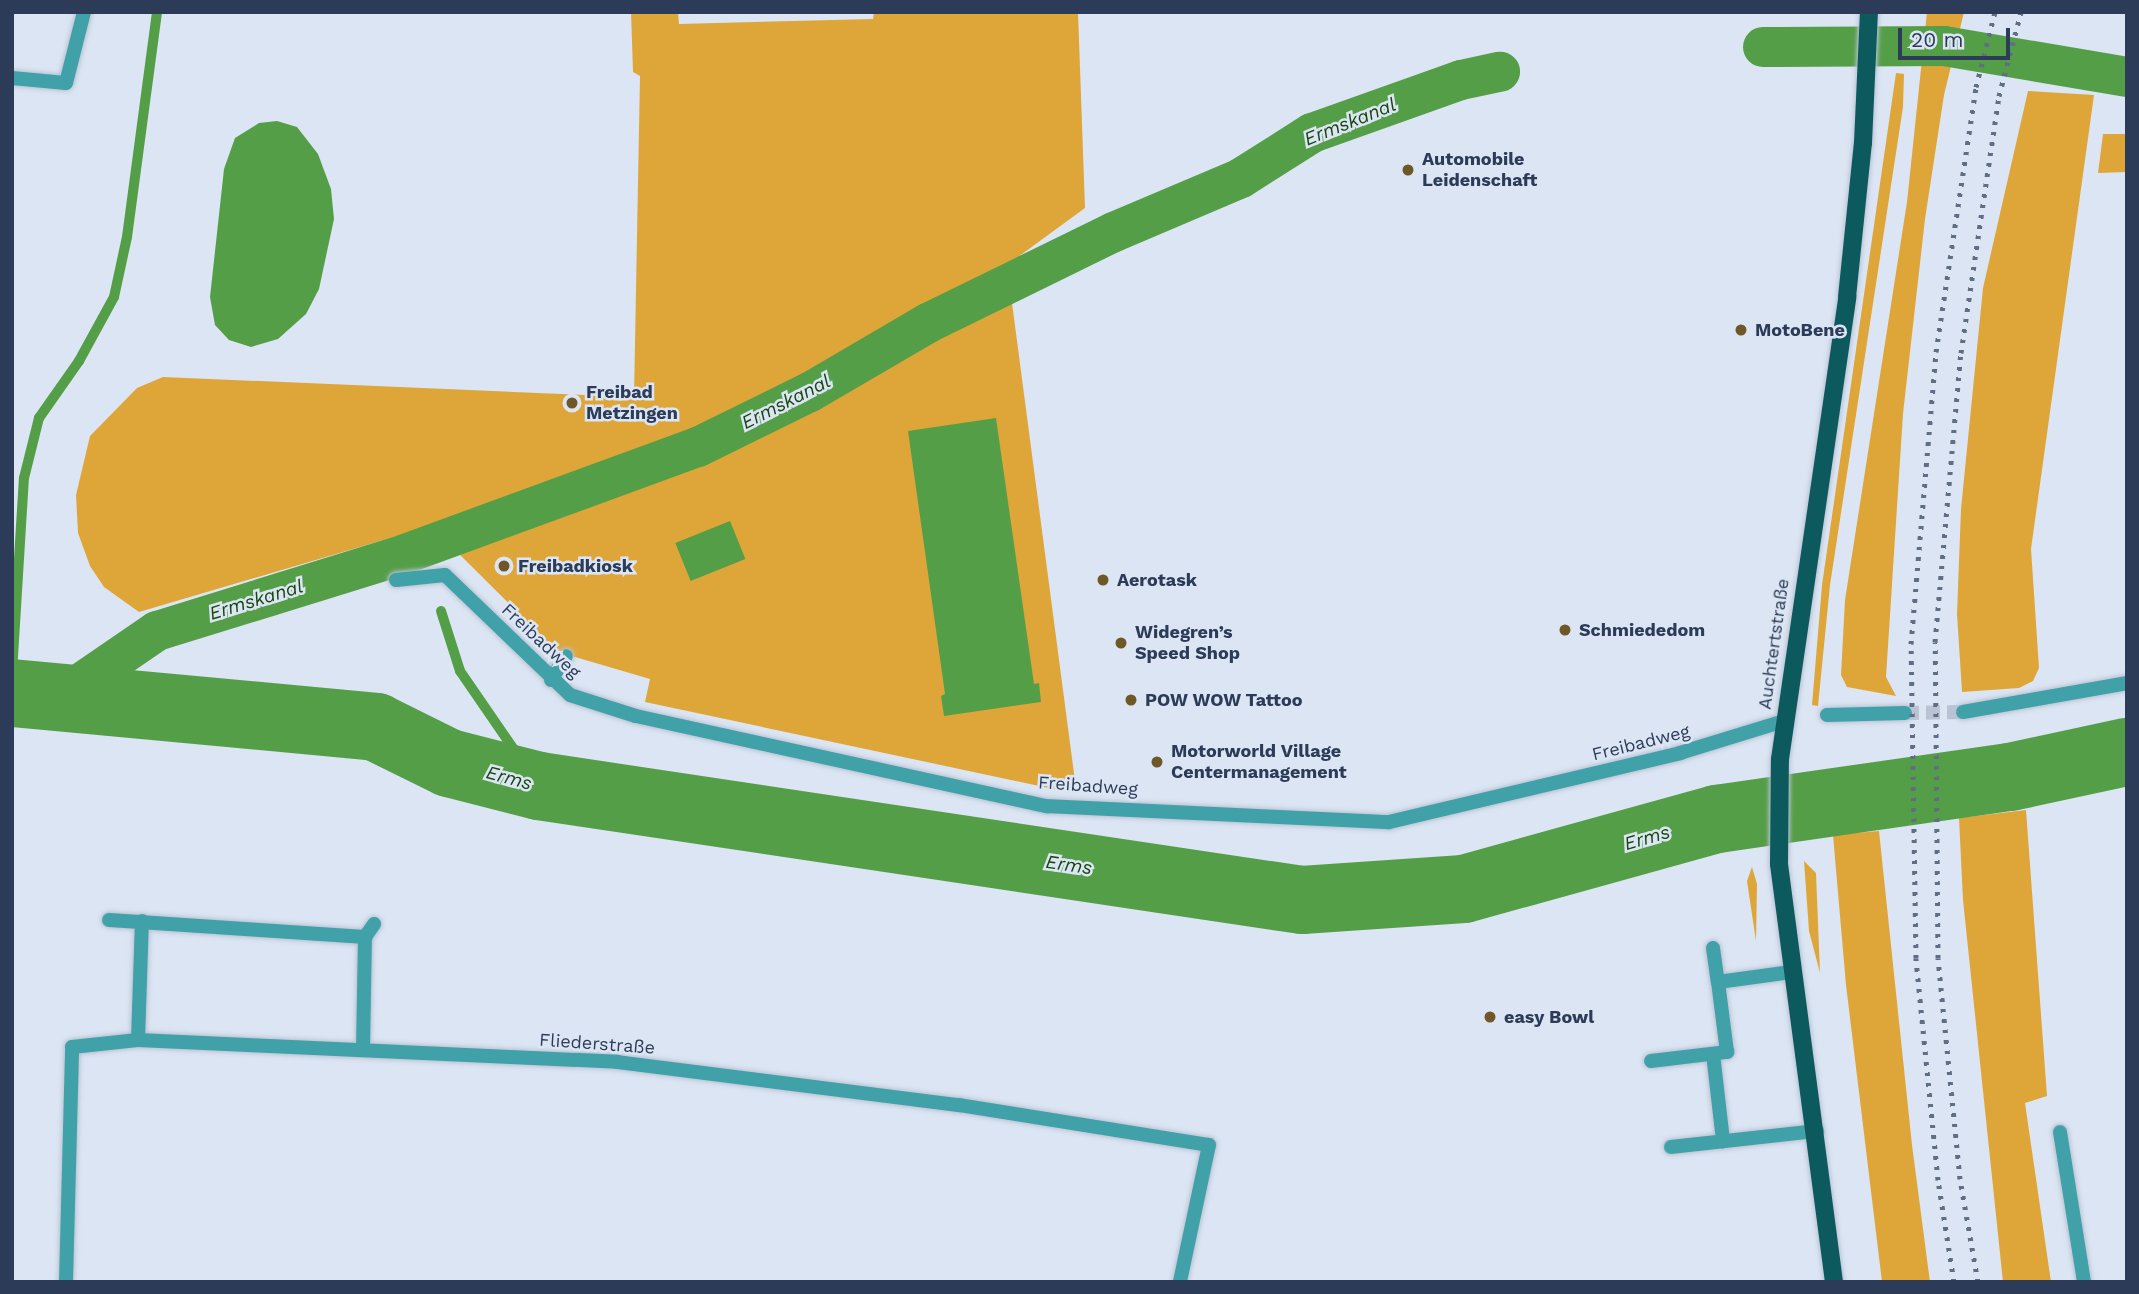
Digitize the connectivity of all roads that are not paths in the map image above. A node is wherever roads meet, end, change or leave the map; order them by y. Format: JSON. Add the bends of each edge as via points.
{"nodes":[{"id":1,"x":84,"y":12,"type":"edge"},
{"id":2,"x":1868,"y":15,"type":"edge"},
{"id":3,"x":12,"y":78,"type":"edge"},
{"id":4,"x":396,"y":580,"type":"dead end"},
{"id":5,"x":566,"y":656,"type":"dead end"},
{"id":6,"x":551,"y":680,"type":"junction"},
{"id":7,"x":2127,"y":683,"type":"edge"},
{"id":8,"x":1964,"y":712,"type":"tunnel mouth"},
{"id":9,"x":1905,"y":713,"type":"tunnel mouth"},
{"id":10,"x":1827,"y":715,"type":"dead end"},
{"id":11,"x":1784,"y":721,"type":"junction"},
{"id":12,"x":109,"y":920,"type":"dead end"},
{"id":13,"x":142,"y":921,"type":"junction"},
{"id":14,"x":374,"y":924,"type":"dead end"},
{"id":15,"x":365,"y":937,"type":"junction"},
{"id":16,"x":1713,"y":948,"type":"dead end"},
{"id":17,"x":1791,"y":972,"type":"junction"},
{"id":18,"x":1718,"y":982,"type":"junction"},
{"id":19,"x":138,"y":1040,"type":"junction"},
{"id":20,"x":363,"y":1050,"type":"junction"},
{"id":21,"x":1713,"y":1054,"type":"junction"},
{"id":22,"x":1651,"y":1061,"type":"dead end"},
{"id":23,"x":1817,"y":1131,"type":"junction"},
{"id":24,"x":2060,"y":1132,"type":"dead end"},
{"id":25,"x":1723,"y":1142,"type":"junction"},
{"id":26,"x":1671,"y":1147,"type":"dead end"},
{"id":27,"x":66,"y":1282,"type":"edge"},
{"id":28,"x":1180,"y":1282,"type":"edge"},
{"id":29,"x":1834,"y":1282,"type":"edge"},
{"id":30,"x":2084,"y":1282,"type":"edge"}],
"edges":[{"from":1,"to":3,"type":"street","via":[[66,83]]},
{"from":2,"to":11,"type":"main road","name":"Auchtertstraße","via":[[1867,95],[1847,297]]},
{"from":4,"to":6,"type":"street","name":"Freibadweg","via":[[445,575]]},
{"from":5,"to":6,"type":"street"},
{"from":6,"to":11,"type":"street","name":"Freibadweg","via":[[570,695],[606,708],[1047,806],[1390,822],[1680,753]]},
{"from":7,"to":8,"type":"street"},
{"from":9,"to":10,"type":"street"},
{"from":11,"to":17,"type":"main road","name":"Auchtertstraße","via":[[1779,864]]},
{"from":12,"to":13,"type":"street"},
{"from":13,"to":15,"type":"street"},
{"from":13,"to":19,"type":"street"},
{"from":14,"to":15,"type":"street"},
{"from":15,"to":20,"type":"street"},
{"from":16,"to":18,"type":"street"},
{"from":17,"to":18,"type":"street"},
{"from":17,"to":23,"type":"main road","name":"Auchtertstraße"},
{"from":18,"to":21,"type":"street","via":[[1727,1052]]},
{"from":19,"to":20,"type":"street","name":"Fliederstraße"},
{"from":19,"to":27,"type":"street","name":"Fliederstraße","via":[[72,1047]]},
{"from":20,"to":28,"type":"street","name":"Fliederstraße","via":[[617,1062],[959,1105],[1209,1145]]},
{"from":21,"to":22,"type":"street"},
{"from":21,"to":25,"type":"street"},
{"from":23,"to":25,"type":"street"},
{"from":23,"to":29,"type":"main road","name":"Auchtertstraße"},
{"from":24,"to":30,"type":"street"},
{"from":25,"to":26,"type":"street"}]}
